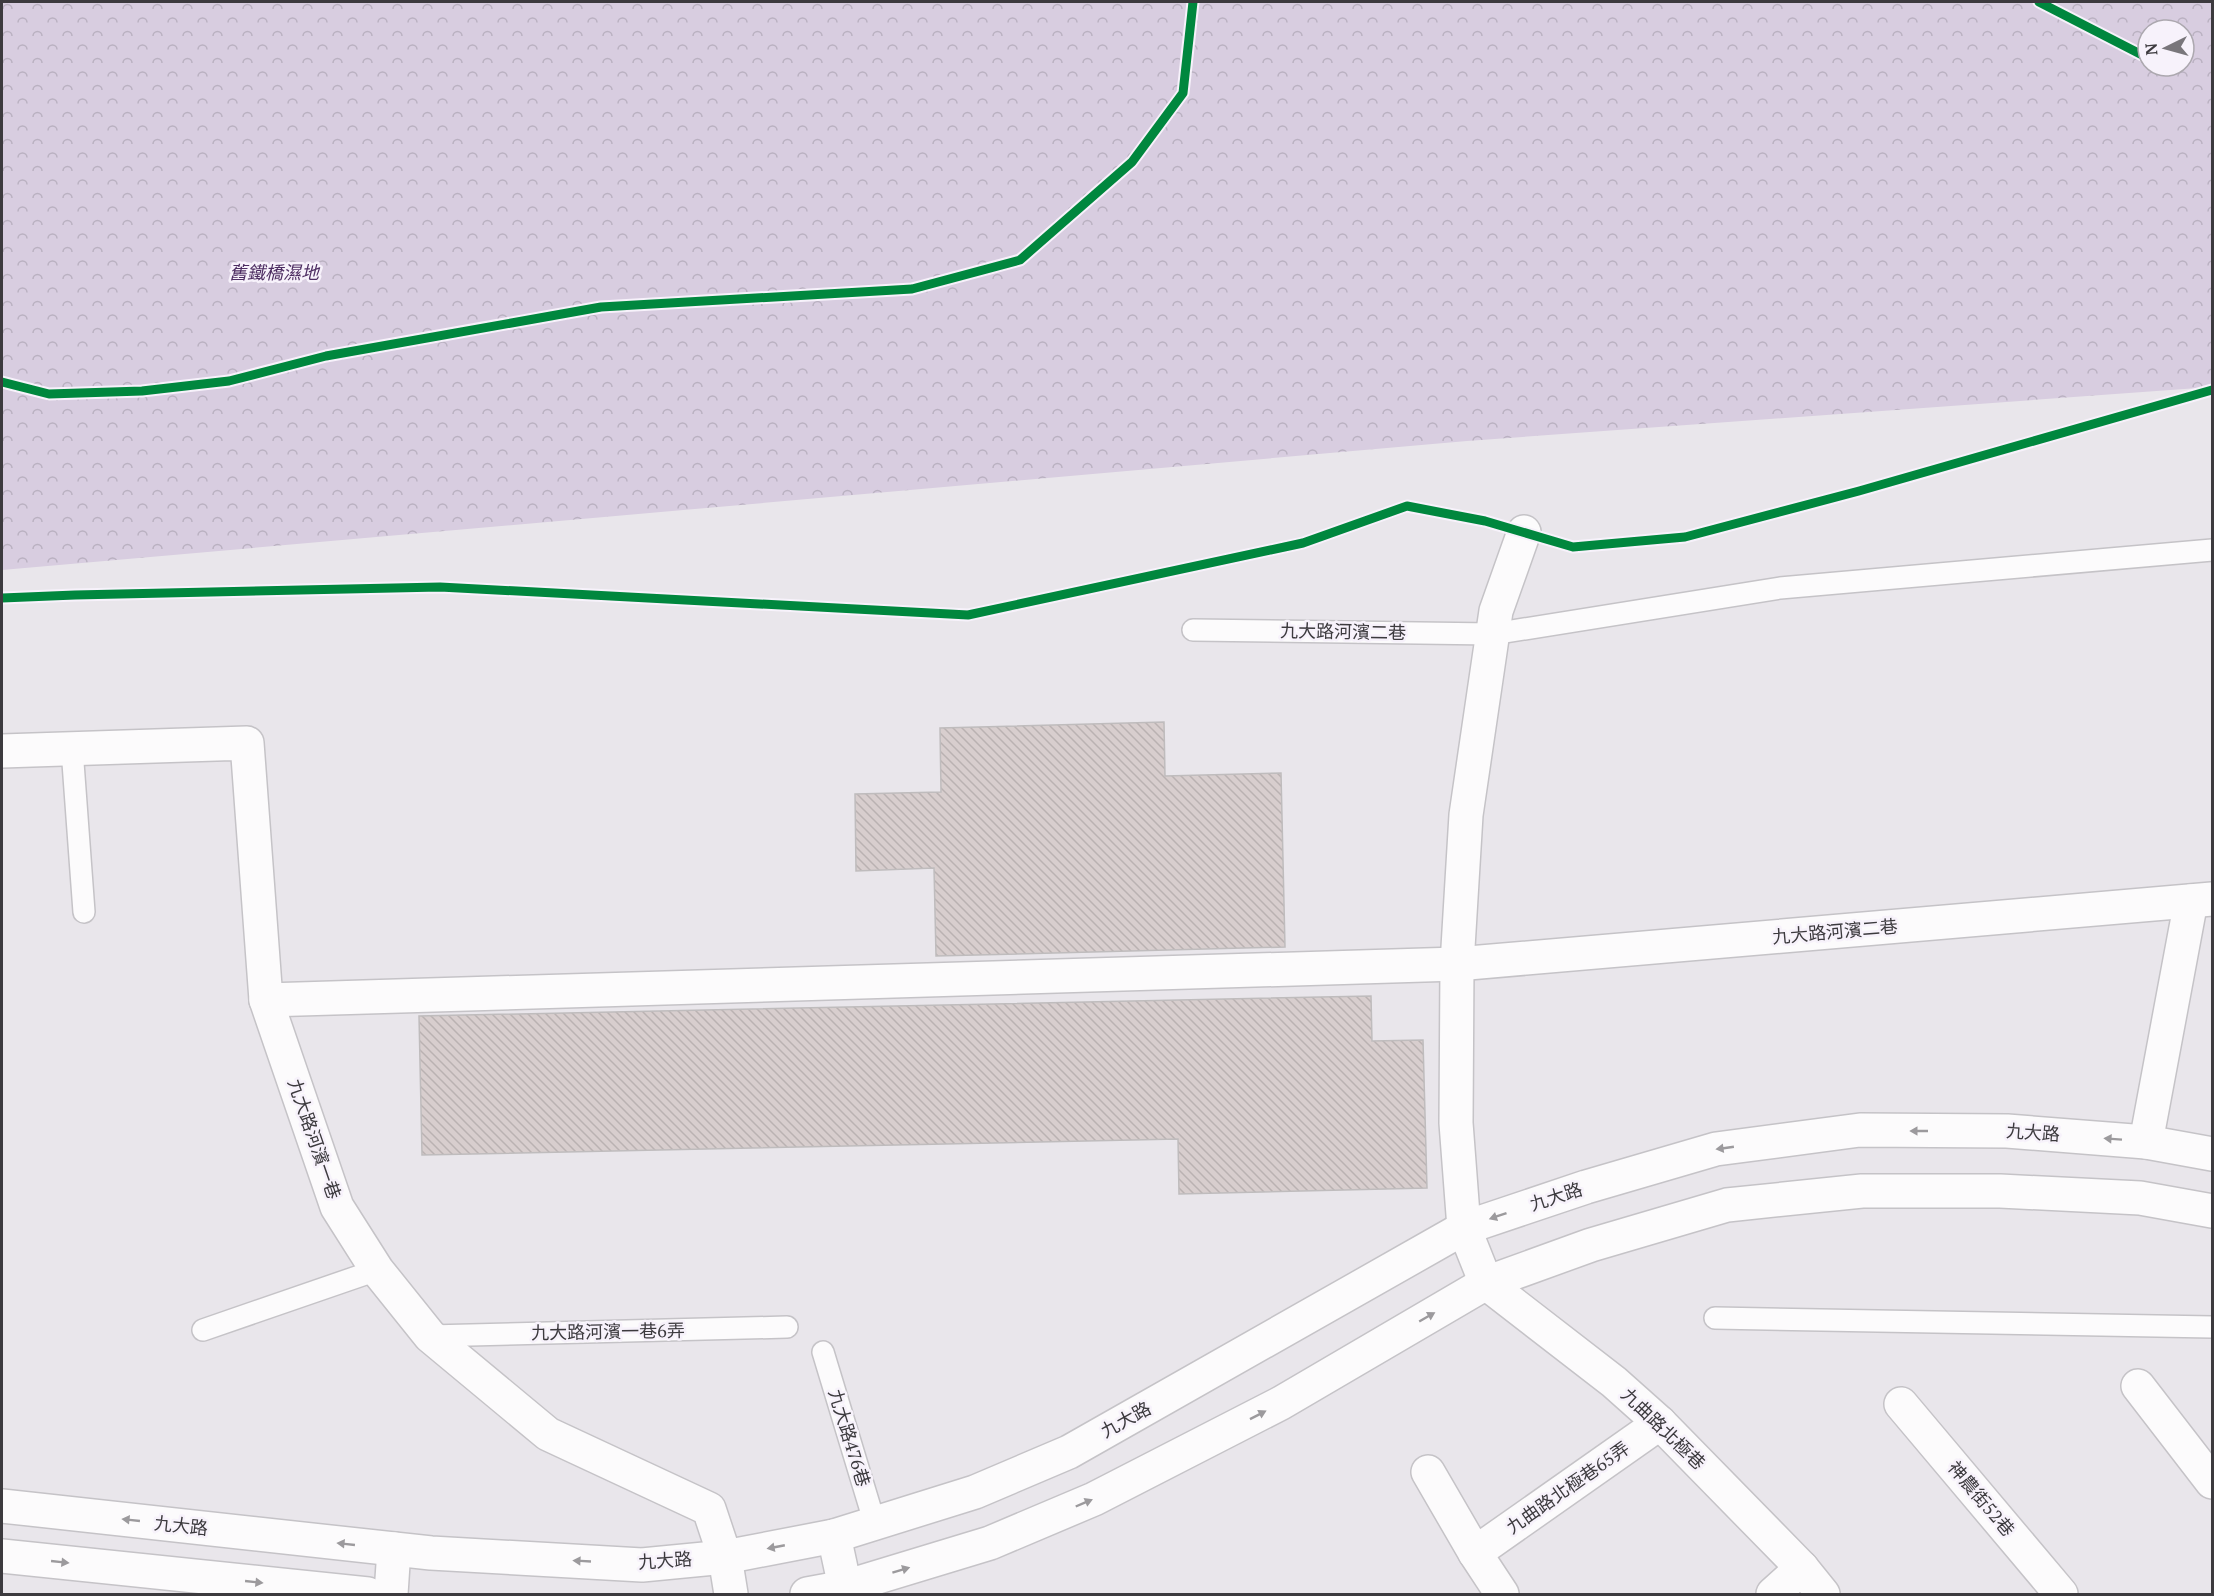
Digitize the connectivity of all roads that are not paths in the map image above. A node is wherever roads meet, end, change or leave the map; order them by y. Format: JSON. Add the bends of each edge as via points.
{"nodes":[{"id":1,"x":1524,"y":532,"type":"dead end"},
{"id":2,"x":2212,"y":550,"type":"edge"},
{"id":3,"x":1193,"y":630,"type":"dead end"},
{"id":4,"x":1493,"y":634,"type":"junction"},
{"id":5,"x":72,"y":749,"type":"junction"},
{"id":6,"x":2,"y":751,"type":"edge"},
{"id":7,"x":2202,"y":900,"type":"edge"},
{"id":8,"x":84,"y":912,"type":"dead end"},
{"id":9,"x":1456,"y":964,"type":"junction"},
{"id":10,"x":266,"y":1000,"type":"junction"},
{"id":11,"x":2146,"y":1142,"type":"junction"},
{"id":12,"x":2212,"y":1154,"type":"edge"},
{"id":13,"x":2212,"y":1211,"type":"edge"},
{"id":14,"x":1464,"y":1228,"type":"junction"},
{"id":15,"x":377,"y":1270,"type":"junction"},
{"id":16,"x":1486,"y":1283,"type":"junction"},
{"id":17,"x":1715,"y":1318,"type":"dead end"},
{"id":18,"x":787,"y":1327,"type":"dead end"},
{"id":19,"x":2212,"y":1327,"type":"edge"},
{"id":20,"x":203,"y":1330,"type":"dead end"},
{"id":21,"x":430,"y":1336,"type":"junction"},
{"id":22,"x":823,"y":1352,"type":"dead end"},
{"id":23,"x":2138,"y":1386,"type":"dead end"},
{"id":24,"x":1900,"y":1404,"type":"dead end"},
{"id":25,"x":1660,"y":1423,"type":"junction"},
{"id":26,"x":1428,"y":1472,"type":"dead end"},
{"id":27,"x":2211,"y":1477,"type":"edge"},
{"id":28,"x":2,"y":1506,"type":"edge"},
{"id":29,"x":874,"y":1524,"type":"junction"},
{"id":30,"x":834,"y":1536,"type":"junction"},
{"id":31,"x":394,"y":1550,"type":"junction"},
{"id":32,"x":1475,"y":1553,"type":"junction"},
{"id":33,"x":2,"y":1556,"type":"edge"},
{"id":34,"x":725,"y":1557,"type":"junction"},
{"id":35,"x":1802,"y":1568,"type":"junction"},
{"id":36,"x":849,"y":1591,"type":"edge"},
{"id":37,"x":368,"y":1594,"type":"edge"},
{"id":38,"x":391,"y":1594,"type":"edge"},
{"id":39,"x":731,"y":1594,"type":"edge"},
{"id":40,"x":807,"y":1594,"type":"edge"},
{"id":41,"x":1502,"y":1594,"type":"edge"},
{"id":42,"x":1773,"y":1594,"type":"edge"},
{"id":43,"x":1823,"y":1594,"type":"edge"},
{"id":44,"x":2061,"y":1594,"type":"edge"}],
"edges":[{"from":1,"to":4,"type":"street","via":[[1496,611]]},
{"from":2,"to":4,"type":"lane","name":"九大路河濱二巷","via":[[1780,588]]},
{"from":3,"to":4,"type":"lane","name":"九大路河濱二巷"},
{"from":4,"to":9,"type":"street","via":[[1466,815]]},
{"from":5,"to":6,"type":"street","name":"九大路河濱一巷"},
{"from":5,"to":8,"type":"lane"},
{"from":5,"to":10,"type":"street","name":"九大路河濱一巷","via":[[247,743]]},
{"from":7,"to":9,"type":"street","name":"九大路河濱二巷"},
{"from":7,"to":11,"type":"street"},
{"from":9,"to":10,"type":"street","name":"九大路河濱二巷"},
{"from":9,"to":14,"type":"street","via":[[1456,1123]]},
{"from":10,"to":15,"type":"street","name":"九大路河濱一巷","via":[[337,1207]]},
{"from":11,"to":12,"type":"street","name":"九大路"},
{"from":11,"to":14,"type":"street","name":"九大路","one_way":true,"via":[[2007,1131],[1860,1130],[1716,1149]]},
{"from":13,"to":16,"type":"street","via":[[2128,1198],[2000,1191],[1862,1191],[1727,1205],[1591,1245]]},
{"from":14,"to":16,"type":"street"},
{"from":14,"to":29,"type":"street","name":"九大路","via":[[1069,1452],[975,1492]]},
{"from":15,"to":20,"type":"lane"},
{"from":15,"to":21,"type":"street","name":"九大路河濱一巷"},
{"from":16,"to":25,"type":"street","name":"九曲路北極巷","via":[[1614,1382]]},
{"from":36,"to":16,"type":"street","one_way":true,"via":[[990,1543],[1094,1499],[1281,1403]]},
{"from":17,"to":19,"type":"lane"},
{"from":18,"to":21,"type":"lane","name":"九大路河濱一巷6弄"},
{"from":21,"to":34,"type":"street","name":"九大路河濱一巷","via":[[549,1434],[709,1509]]},
{"from":22,"to":29,"type":"lane","name":"九大路476巷"},
{"from":23,"to":27,"type":"street"},
{"from":24,"to":44,"type":"street","name":"神農街52巷"},
{"from":25,"to":32,"type":"street","name":"九曲路北極巷65弄"},
{"from":25,"to":35,"type":"street","name":"九曲路北極巷"},
{"from":26,"to":32,"type":"street"},
{"from":31,"to":28,"type":"street","name":"九大路","one_way":true},
{"from":29,"to":30,"type":"street","name":"九大路"},
{"from":30,"to":34,"type":"street","name":"九大路","one_way":true},
{"from":30,"to":36,"type":"street"},
{"from":34,"to":31,"type":"street","name":"九大路","one_way":true,"via":[[642,1564]]},
{"from":31,"to":38,"type":"street"},
{"from":32,"to":41,"type":"street"},
{"from":33,"to":37,"type":"street","one_way":true},
{"from":34,"to":39,"type":"street","name":"九大路河濱一巷"},
{"from":35,"to":42,"type":"street"},
{"from":35,"to":43,"type":"street","name":"九曲路北極巷"},
{"from":36,"to":40,"type":"street"}]}
